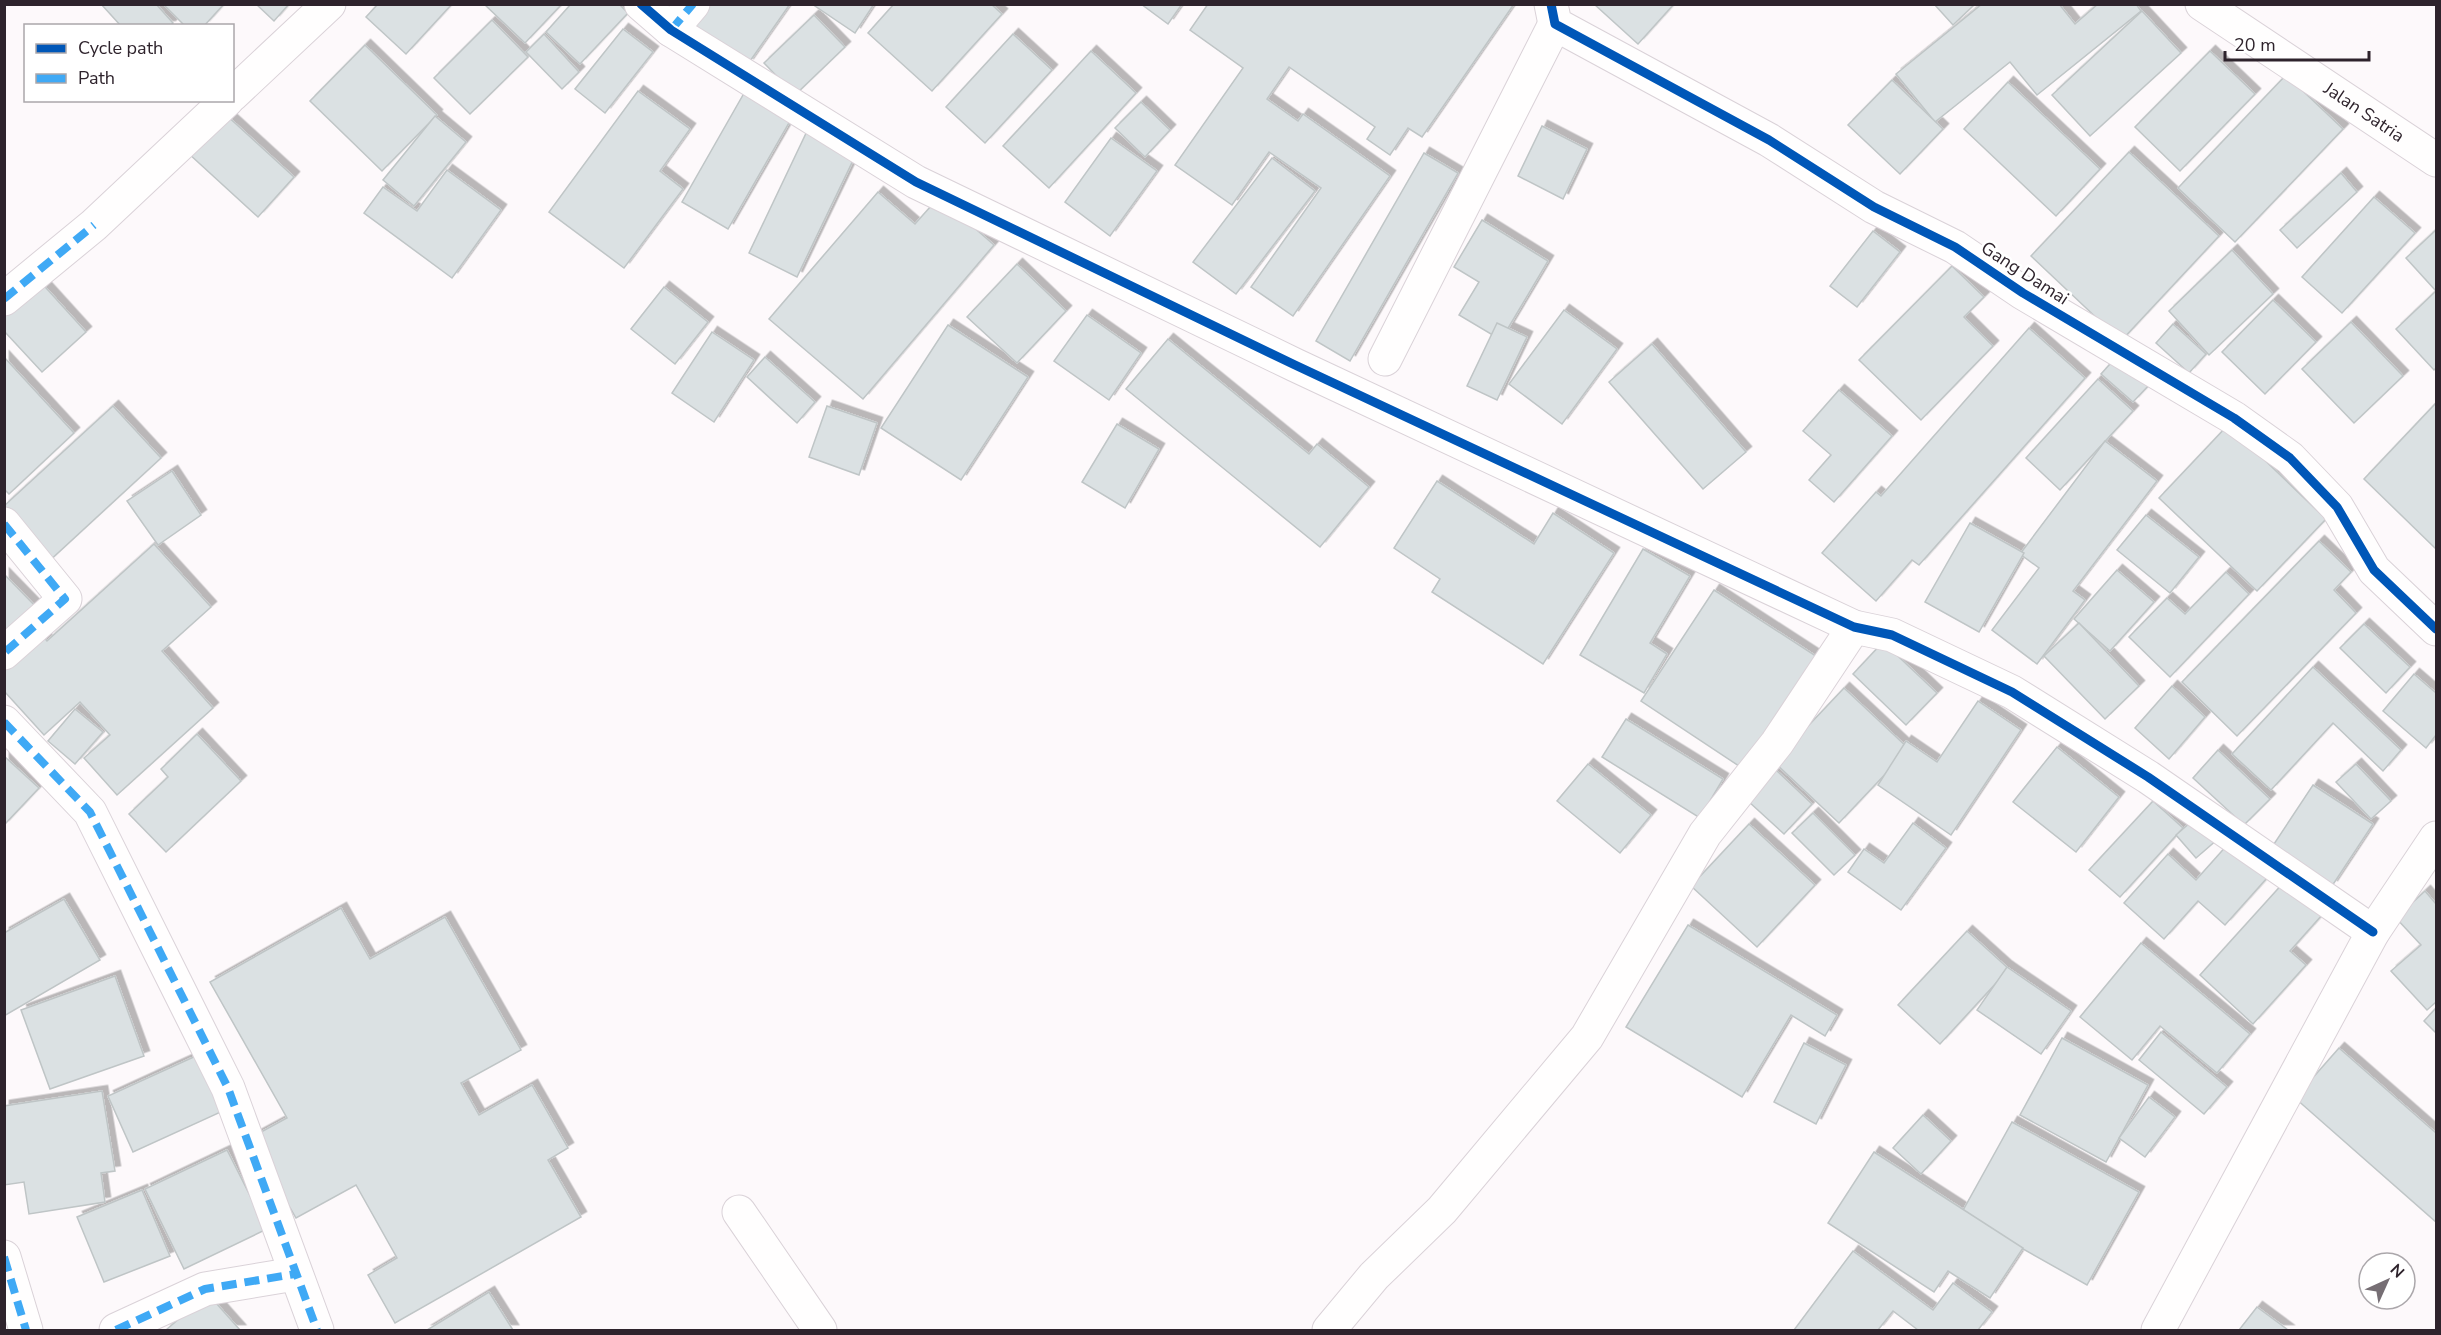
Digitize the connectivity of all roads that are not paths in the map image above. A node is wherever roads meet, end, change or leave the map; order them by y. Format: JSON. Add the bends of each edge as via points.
{"nodes":[{"id":1,"x":330,"y":4,"type":"edge"},
{"id":2,"x":641,"y":4,"type":"edge"},
{"id":3,"x":693,"y":4,"type":"edge"},
{"id":4,"x":2202,"y":4,"type":"edge"},
{"id":5,"x":1553,"y":14,"type":"edge"},
{"id":6,"x":671,"y":30,"type":"junction"},
{"id":7,"x":234,"y":93,"type":"edge"},
{"id":8,"x":225,"y":102,"type":"edge"},
{"id":9,"x":2436,"y":160,"type":"edge"},
{"id":10,"x":4,"y":299,"type":"edge"},
{"id":11,"x":1385,"y":359,"type":"dead end"},
{"id":12,"x":4,"y":524,"type":"edge"},
{"id":13,"x":1854,"y":627,"type":"junction"},
{"id":14,"x":2436,"y":628,"type":"edge"},
{"id":15,"x":4,"y":653,"type":"edge"},
{"id":16,"x":4,"y":722,"type":"edge"},
{"id":17,"x":2436,"y":838,"type":"edge"},
{"id":18,"x":2373,"y":932,"type":"junction"},
{"id":19,"x":739,"y":1212,"type":"dead end"},
{"id":20,"x":4,"y":1257,"type":"edge"},
{"id":21,"x":295,"y":1274,"type":"junction"},
{"id":22,"x":26,"y":1330,"type":"edge"},
{"id":23,"x":116,"y":1330,"type":"edge"},
{"id":24,"x":317,"y":1330,"type":"edge"},
{"id":25,"x":820,"y":1330,"type":"edge"},
{"id":26,"x":1329,"y":1330,"type":"edge"},
{"id":27,"x":2158,"y":1330,"type":"edge"}],
"edges":[{"from":1,"to":7,"type":"street"},
{"from":2,"to":6,"type":"street"},
{"from":3,"to":6,"type":"street"},
{"from":4,"to":9,"type":"street","name":"Jalan Satria"},
{"from":5,"to":11,"type":"street"},
{"from":5,"to":14,"type":"street","name":"Gang Damai","via":[[1769,140],[1874,207],[1955,247],[2023,293],[2234,418],[2306,474],[2337,507],[2374,570]]},
{"from":6,"to":13,"type":"street","via":[[916,182],[1294,365]]},
{"from":8,"to":10,"type":"street","via":[[94,225]]},
{"from":12,"to":15,"type":"street","via":[[65,599]]},
{"from":13,"to":18,"type":"street","via":[[1892,635],[2012,692],[2148,777]]},
{"from":13,"to":26,"type":"street","via":[[1777,743],[1705,834],[1587,1037],[1443,1210],[1374,1276]]},
{"from":16,"to":21,"type":"street","via":[[90,812],[228,1088]]},
{"from":17,"to":18,"type":"street"},
{"from":18,"to":27,"type":"street"},
{"from":19,"to":25,"type":"street"},
{"from":20,"to":22,"type":"street"},
{"from":21,"to":23,"type":"street","via":[[205,1289]]},
{"from":21,"to":24,"type":"street"}]}
